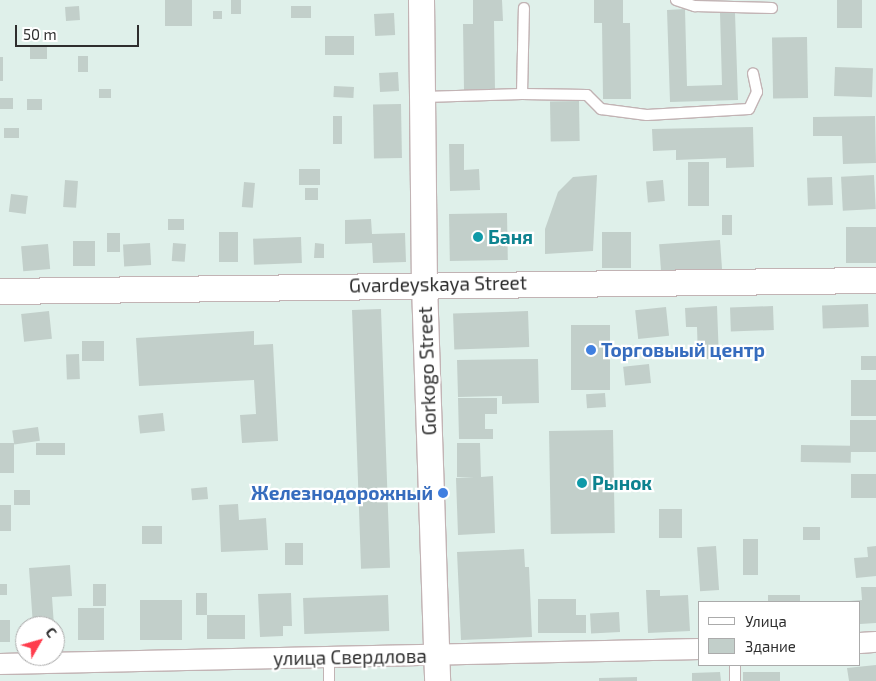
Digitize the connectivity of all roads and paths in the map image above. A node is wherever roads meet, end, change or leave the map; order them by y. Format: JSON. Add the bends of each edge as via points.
{"nodes":[{"id":1,"x":421,"y":0,"type":"edge"},
{"id":2,"x":676,"y":0,"type":"edge"},
{"id":3,"x":524,"y":8,"type":"dead end"},
{"id":4,"x":772,"y":8,"type":"dead end"},
{"id":5,"x":753,"y":73,"type":"dead end"},
{"id":6,"x":522,"y":94,"type":"junction"},
{"id":7,"x":424,"y":97,"type":"junction"},
{"id":8,"x":876,"y":280,"type":"edge"},
{"id":9,"x":424,"y":284,"type":"junction"},
{"id":10,"x":0,"y":291,"type":"edge"},
{"id":11,"x":876,"y":642,"type":"edge"},
{"id":12,"x":861,"y":643,"type":"edge"},
{"id":13,"x":698,"y":648,"type":"edge"},
{"id":14,"x":436,"y":655,"type":"junction"},
{"id":15,"x":329,"y":657,"type":"junction"},
{"id":16,"x":0,"y":664,"type":"edge"},
{"id":17,"x":735,"y":666,"type":"edge"},
{"id":18,"x":329,"y":681,"type":"edge"},
{"id":19,"x":437,"y":681,"type":"edge"},
{"id":20,"x":735,"y":681,"type":"edge"}],
"edges":[{"from":1,"to":7,"type":"street","name":"Gorkogo Street"},
{"from":2,"to":4,"type":"lane","via":[[695,6]]},
{"from":3,"to":6,"type":"lane"},
{"from":5,"to":6,"type":"lane","via":[[757,92],[749,109],[647,115],[601,110],[587,95]]},
{"from":6,"to":7,"type":"lane"},
{"from":7,"to":9,"type":"street","name":"Gorkogo Street"},
{"from":8,"to":9,"type":"street","name":"Gvardeyskaya Street"},
{"from":9,"to":10,"type":"street","name":"Gvardeyskaya Street"},
{"from":9,"to":14,"type":"street","name":"Gorkogo Street"},
{"from":11,"to":12,"type":"street"},
{"from":13,"to":14,"type":"street","name":"улица Свердлова"},
{"from":14,"to":15,"type":"street","name":"улица Свердлова"},
{"from":14,"to":19,"type":"street","name":"Gorkogo Street"},
{"from":15,"to":16,"type":"street","name":"улица Свердлова"},
{"from":15,"to":18,"type":"lane"},
{"from":17,"to":20,"type":"lane"}]}
